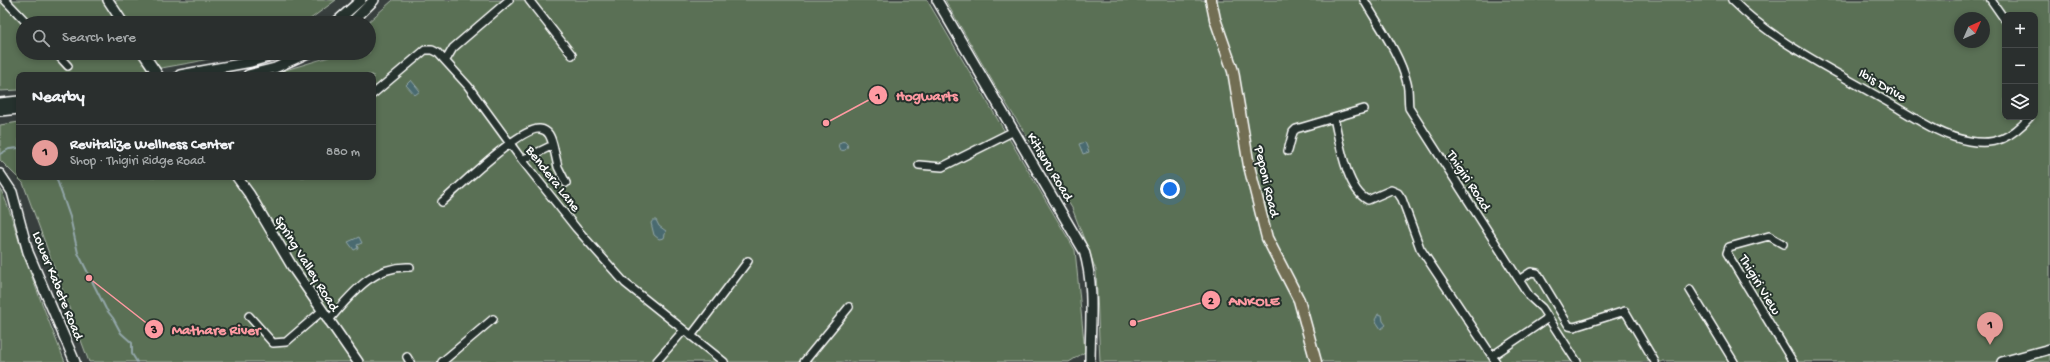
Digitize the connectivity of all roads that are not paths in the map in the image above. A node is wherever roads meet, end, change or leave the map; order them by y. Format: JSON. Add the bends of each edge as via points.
{"nodes":[{"id":1,"x":5,"y":0,"type":"edge"},
{"id":2,"x":108,"y":0,"type":"edge"},
{"id":3,"x":361,"y":0,"type":"edge"},
{"id":4,"x":374,"y":0,"type":"edge"},
{"id":5,"x":509,"y":0,"type":"edge"},
{"id":6,"x":530,"y":0,"type":"edge"},
{"id":7,"x":937,"y":0,"type":"edge"},
{"id":8,"x":1211,"y":0,"type":"edge"},
{"id":9,"x":1364,"y":0,"type":"edge"},
{"id":10,"x":1732,"y":0,"type":"edge"},
{"id":11,"x":1991,"y":0,"type":"edge"},
{"id":12,"x":20,"y":16,"type":"edge"},
{"id":13,"x":118,"y":16,"type":"edge"},
{"id":14,"x":343,"y":16,"type":"edge"},
{"id":15,"x":358,"y":16,"type":"edge"},
{"id":16,"x":2002,"y":16,"type":"edge"},
{"id":17,"x":572,"y":55,"type":"dead end"},
{"id":18,"x":62,"y":60,"type":"edge"},
{"id":19,"x":148,"y":60,"type":"edge"},
{"id":20,"x":258,"y":60,"type":"edge"},
{"id":21,"x":293,"y":60,"type":"edge"},
{"id":22,"x":446,"y":60,"type":"junction"},
{"id":23,"x":68,"y":66,"type":"dead end"},
{"id":24,"x":156,"y":72,"type":"edge"},
{"id":25,"x":196,"y":72,"type":"edge"},
{"id":26,"x":260,"y":72,"type":"edge"},
{"id":27,"x":376,"y":91,"type":"edge"},
{"id":28,"x":16,"y":101,"type":"edge"},
{"id":29,"x":0,"y":103,"type":"edge"},
{"id":30,"x":16,"y":109,"type":"edge"},
{"id":31,"x":1364,"y":109,"type":"dead end"},
{"id":32,"x":0,"y":111,"type":"edge"},
{"id":33,"x":1334,"y":118,"type":"junction"},
{"id":34,"x":2027,"y":120,"type":"edge"},
{"id":35,"x":1014,"y":130,"type":"junction"},
{"id":36,"x":510,"y":142,"type":"junction"},
{"id":37,"x":553,"y":145,"type":"junction"},
{"id":38,"x":1288,"y":151,"type":"dead end"},
{"id":39,"x":522,"y":160,"type":"junction"},
{"id":40,"x":919,"y":165,"type":"dead end"},
{"id":41,"x":0,"y":174,"type":"edge"},
{"id":42,"x":239,"y":180,"type":"edge"},
{"id":43,"x":566,"y":183,"type":"dead end"},
{"id":44,"x":4,"y":185,"type":"edge"},
{"id":45,"x":442,"y":202,"type":"dead end"},
{"id":46,"x":1783,"y":244,"type":"dead end"},
{"id":47,"x":748,"y":261,"type":"dead end"},
{"id":48,"x":410,"y":267,"type":"dead end"},
{"id":49,"x":1519,"y":280,"type":"junction"},
{"id":50,"x":1690,"y":290,"type":"dead end"},
{"id":51,"x":849,"y":307,"type":"dead end"},
{"id":52,"x":322,"y":311,"type":"junction"},
{"id":53,"x":249,"y":316,"type":"dead end"},
{"id":54,"x":1548,"y":318,"type":"junction"},
{"id":55,"x":494,"y":319,"type":"dead end"},
{"id":56,"x":328,"y":321,"type":"junction"},
{"id":57,"x":684,"y":330,"type":"junction"},
{"id":58,"x":691,"y":336,"type":"junction"},
{"id":59,"x":2050,"y":349,"type":"edge"},
{"id":60,"x":1494,"y":359,"type":"edge"},
{"id":61,"x":75,"y":362,"type":"edge"},
{"id":62,"x":358,"y":362,"type":"edge"},
{"id":63,"x":442,"y":362,"type":"edge"},
{"id":64,"x":656,"y":362,"type":"edge"},
{"id":65,"x":724,"y":362,"type":"edge"},
{"id":66,"x":804,"y":362,"type":"edge"},
{"id":67,"x":1090,"y":362,"type":"edge"},
{"id":68,"x":1316,"y":362,"type":"edge"},
{"id":69,"x":1577,"y":362,"type":"edge"},
{"id":70,"x":1655,"y":362,"type":"edge"},
{"id":71,"x":1734,"y":362,"type":"edge"},
{"id":72,"x":1793,"y":362,"type":"edge"},
{"id":73,"x":2002,"y":362,"type":"edge"}],
"edges":[{"from":1,"to":12,"type":"street"},
{"from":2,"to":13,"type":"street"},
{"from":3,"to":14,"type":"street"},
{"from":4,"to":15,"type":"street"},
{"from":5,"to":22,"type":"street","via":[[453,48]]},
{"from":6,"to":17,"type":"street"},
{"from":7,"to":35,"type":"street","name":"Kitisuru Road"},
{"from":8,"to":68,"type":"main road","name":"Peponi Road","via":[[1215,20],[1233,71],[1249,166],[1267,238],[1299,300]]},
{"from":9,"to":49,"type":"street","name":"Thigiri Road","via":[[1403,71],[1408,84],[1409,108]]},
{"from":10,"to":34,"type":"street","name":"Ibis Drive","via":[[1765,28],[1827,67],[1945,134],[1970,141],[2000,141]]},
{"from":11,"to":16,"type":"street"},
{"from":18,"to":23,"type":"street"},
{"from":19,"to":24,"type":"street"},
{"from":20,"to":25,"type":"street"},
{"from":21,"to":26,"type":"street"},
{"from":22,"to":27,"type":"street","name":"Bendera Lane","via":[[432,50],[425,50]]},
{"from":22,"to":36,"type":"street","name":"Bendera Lane"},
{"from":28,"to":29,"type":"street"},
{"from":30,"to":32,"type":"street"},
{"from":31,"to":33,"type":"street"},
{"from":33,"to":38,"type":"street","via":[[1296,129]]},
{"from":33,"to":60,"type":"street","via":[[1344,161],[1359,195],[1368,200],[1391,190],[1398,193],[1420,248]]},
{"from":35,"to":40,"type":"street","via":[[942,167]]},
{"from":35,"to":67,"type":"street","name":"Kitisuru Road","via":[[1084,251],[1091,290]]},
{"from":36,"to":37,"type":"street","via":[[532,130],[540,129],[551,137]]},
{"from":36,"to":39,"type":"street","name":"Bendera Lane"},
{"from":36,"to":45,"type":"street"},
{"from":37,"to":39,"type":"street"},
{"from":37,"to":43,"type":"street","via":[[558,167]]},
{"from":39,"to":57,"type":"street","name":"Bendera Lane","via":[[625,284]]},
{"from":41,"to":44,"type":"street","name":"Lower Kabete Road"},
{"from":42,"to":52,"type":"street","name":"Spring Valley Road"},
{"from":44,"to":61,"type":"street","name":"Lower Kabete Road","via":[[13,196],[28,252]]},
{"from":46,"to":72,"type":"street","name":"Thigiri View","via":[[1769,236],[1729,247],[1727,253]]},
{"from":47,"to":58,"type":"street"},
{"from":48,"to":56,"type":"street","via":[[390,269],[373,276],[360,286]]},
{"from":49,"to":54,"type":"street","name":"Thigiri Road"},
{"from":49,"to":70,"type":"street","via":[[1531,272],[1537,273],[1569,326],[1626,311]]},
{"from":50,"to":71,"type":"street"},
{"from":51,"to":66,"type":"street"},
{"from":52,"to":53,"type":"street","via":[[286,342],[279,344],[273,343]]},
{"from":52,"to":56,"type":"street","name":"Spring Valley Road"},
{"from":54,"to":60,"type":"street"},
{"from":54,"to":69,"type":"street","name":"Thigiri Road"},
{"from":55,"to":63,"type":"street"},
{"from":56,"to":62,"type":"street","name":"Spring Valley Road"},
{"from":57,"to":58,"type":"street","name":"Bendera Lane"},
{"from":57,"to":64,"type":"street"},
{"from":58,"to":65,"type":"street","name":"Bendera Lane"},
{"from":59,"to":73,"type":"street"}]}
